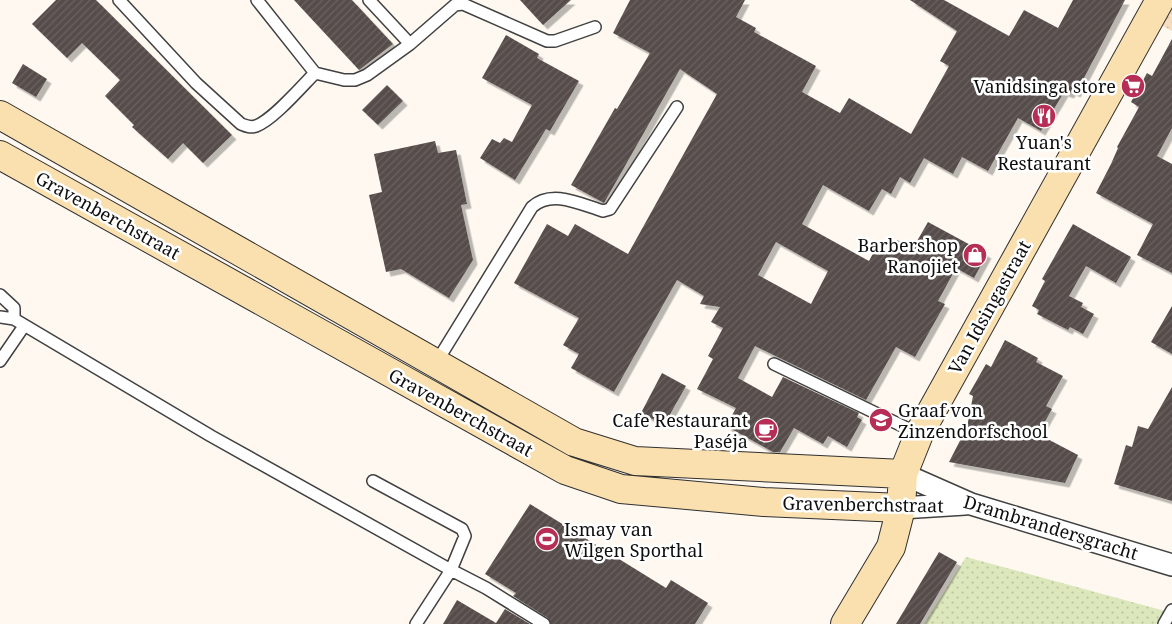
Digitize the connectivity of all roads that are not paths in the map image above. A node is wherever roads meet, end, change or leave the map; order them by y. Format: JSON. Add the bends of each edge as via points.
{"nodes":[{"id":1,"x":119,"y":0,"type":"edge"},
{"id":2,"x":257,"y":0,"type":"edge"},
{"id":3,"x":369,"y":0,"type":"edge"},
{"id":4,"x":1160,"y":0,"type":"edge"},
{"id":5,"x":595,"y":27,"type":"dead end"},
{"id":6,"x":410,"y":44,"type":"junction"},
{"id":7,"x":315,"y":73,"type":"junction"},
{"id":8,"x":677,"y":107,"type":"dead end"},
{"id":9,"x":0,"y":115,"type":"edge"},
{"id":10,"x":0,"y":155,"type":"edge"},
{"id":11,"x":0,"y":295,"type":"edge"},
{"id":12,"x":0,"y":317,"type":"edge"},
{"id":13,"x":19,"y":322,"type":"junction"},
{"id":14,"x":0,"y":361,"type":"edge"},
{"id":15,"x":436,"y":363,"type":"junction"},
{"id":16,"x":774,"y":364,"type":"dead end"},
{"id":17,"x":919,"y":434,"type":"junction"},
{"id":18,"x":903,"y":474,"type":"junction"},
{"id":19,"x":373,"y":481,"type":"dead end"},
{"id":20,"x":971,"y":504,"type":"junction"},
{"id":21,"x":901,"y":508,"type":"junction"},
{"id":22,"x":1172,"y":565,"type":"edge"},
{"id":23,"x":450,"y":570,"type":"junction"},
{"id":24,"x":1172,"y":610,"type":"edge"},
{"id":25,"x":416,"y":624,"type":"edge"},
{"id":26,"x":544,"y":624,"type":"edge"},
{"id":27,"x":845,"y":624,"type":"edge"},
{"id":28,"x":1164,"y":624,"type":"edge"}],
"edges":[{"from":1,"to":7,"type":"lane","via":[[196,84],[240,124],[248,127],[257,126],[288,102]]},
{"from":2,"to":7,"type":"lane"},
{"from":3,"to":6,"type":"lane"},
{"from":4,"to":17,"type":"street","name":"Van Idsingastraat"},
{"from":5,"to":6,"type":"lane","via":[[547,41],[463,4],[455,5]]},
{"from":6,"to":7,"type":"lane","via":[[367,76],[355,80]]},
{"from":8,"to":15,"type":"lane","via":[[610,209],[603,211],[556,197],[547,198],[532,207]]},
{"from":9,"to":15,"type":"street","name":"Gravenberchstraat"},
{"from":10,"to":21,"type":"street","name":"Gravenberchstraat","via":[[565,470],[621,489],[764,502]]},
{"from":11,"to":13,"type":"lane","via":[[14,308]]},
{"from":12,"to":13,"type":"lane"},
{"from":13,"to":14,"type":"lane"},
{"from":13,"to":23,"type":"lane","via":[[211,436]]},
{"from":15,"to":18,"type":"street","name":"Gravenberchstraat","via":[[574,442],[635,461]]},
{"from":16,"to":17,"type":"lane"},
{"from":17,"to":18,"type":"street","name":"Van Idsingastraat"},
{"from":18,"to":20,"type":"street","name":"Drambrandersgracht"},
{"from":18,"to":21,"type":"street","name":"Van Idsingastraat"},
{"from":19,"to":23,"type":"lane","via":[[462,529],[465,536]]},
{"from":20,"to":21,"type":"street","name":"Gravenberchstraat"},
{"from":20,"to":22,"type":"street","name":"Drambrandersgracht"},
{"from":21,"to":27,"type":"street","name":"Van Idsingastraat","via":[[891,547]]},
{"from":23,"to":25,"type":"lane"},
{"from":23,"to":26,"type":"lane"},
{"from":24,"to":28,"type":"lane"}]}
